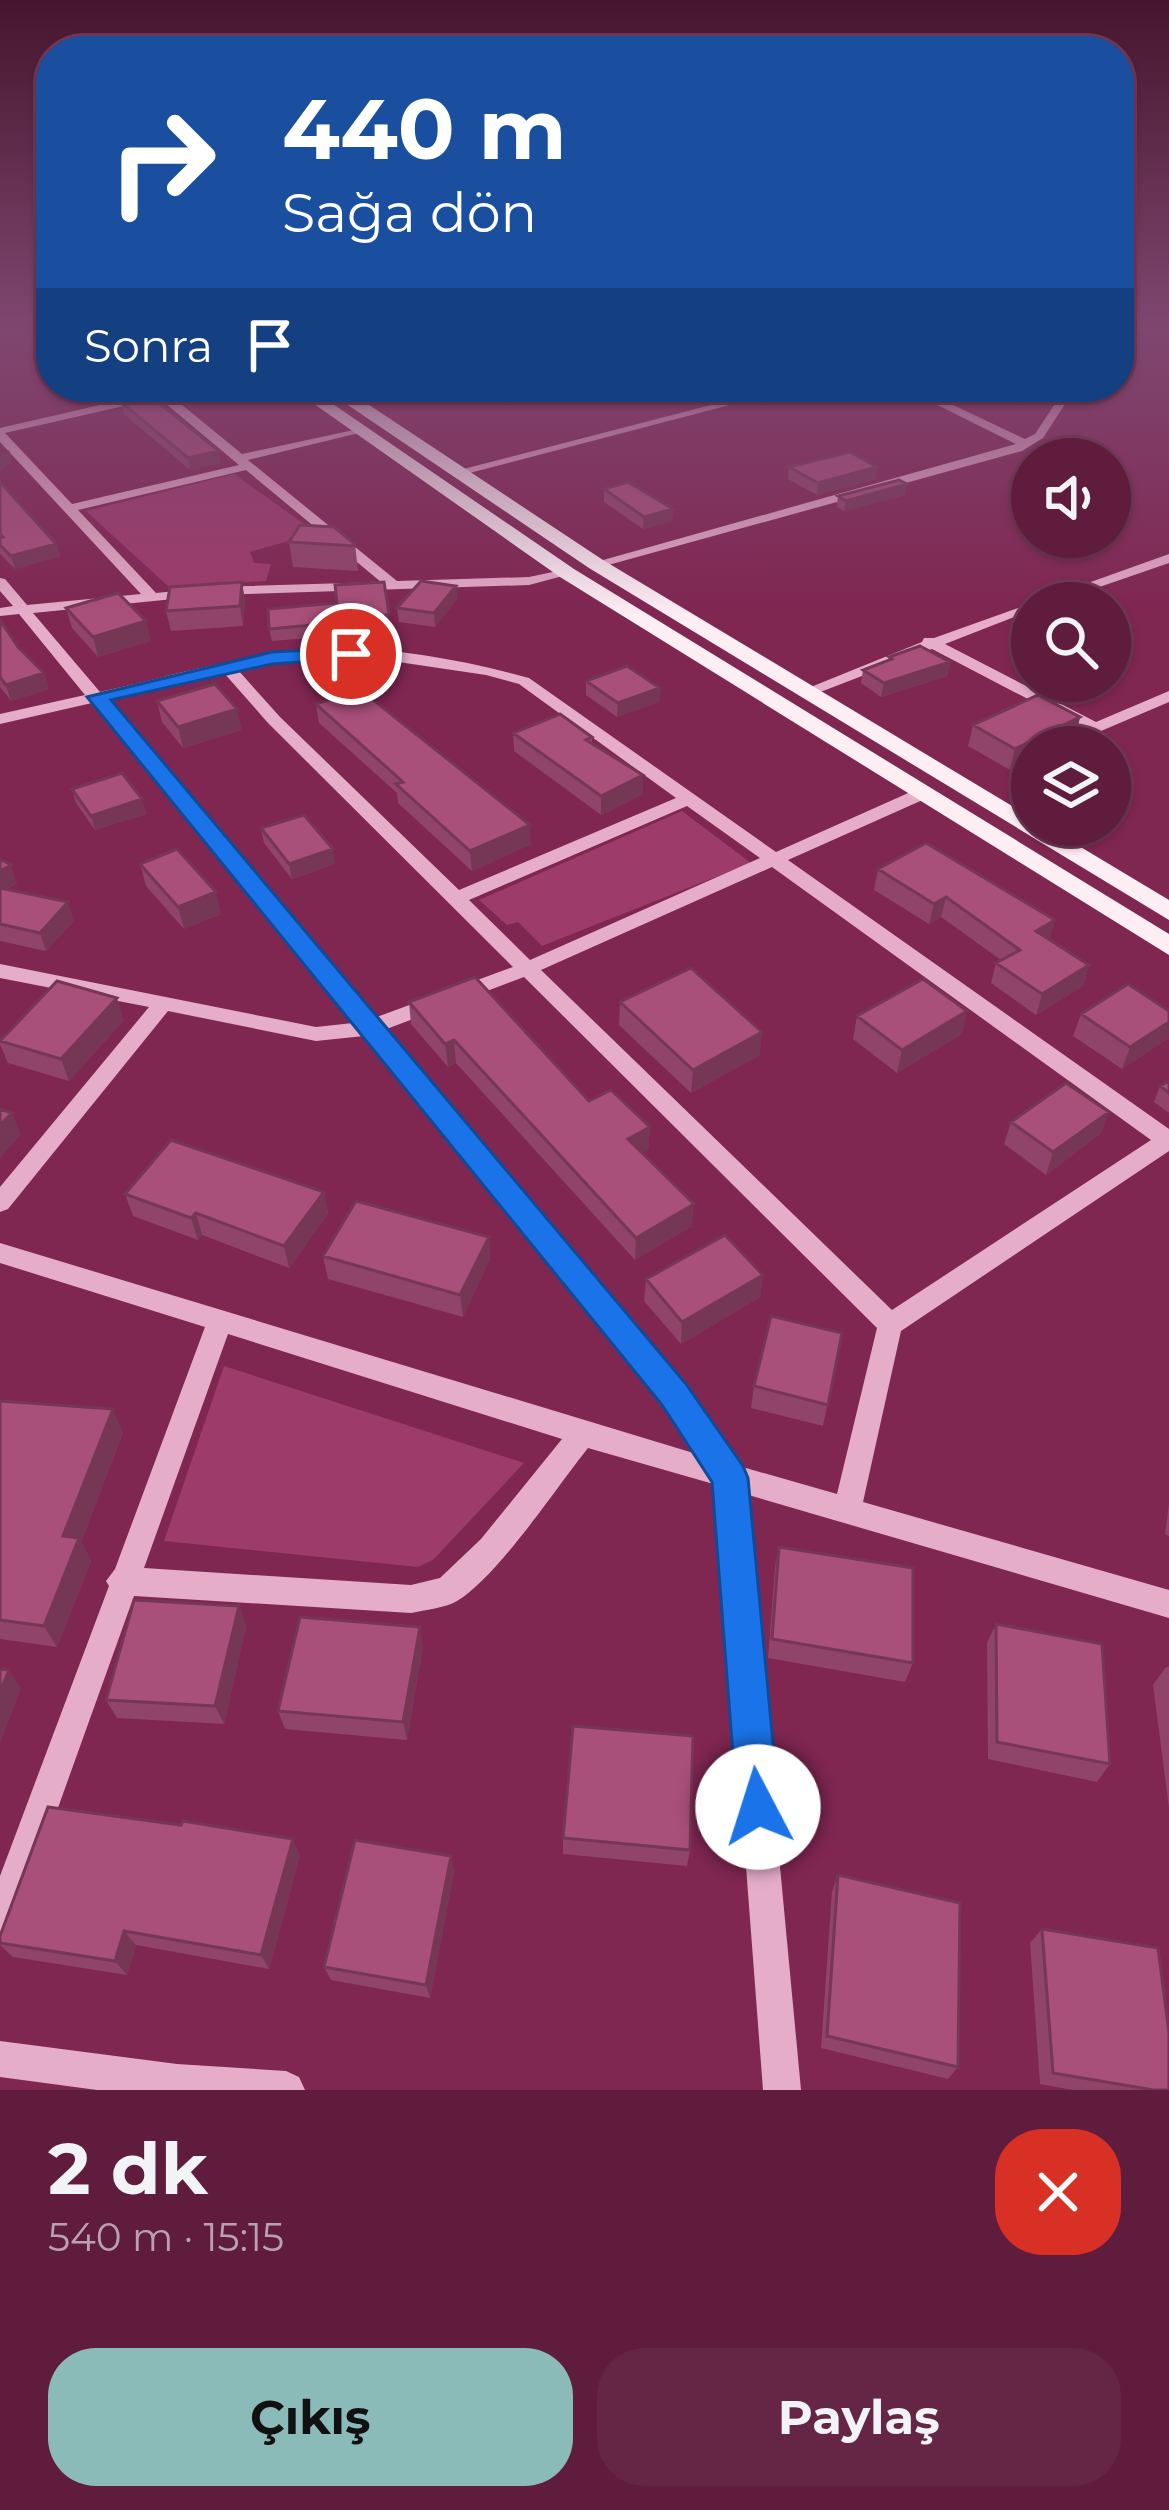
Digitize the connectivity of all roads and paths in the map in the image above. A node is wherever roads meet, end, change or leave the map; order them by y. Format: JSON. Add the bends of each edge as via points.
{"nodes":[{"id":1,"x":47,"y":422,"type":"edge"},
{"id":2,"x":195,"y":422,"type":"edge"},
{"id":3,"x":347,"y":422,"type":"edge"},
{"id":4,"x":383,"y":422,"type":"edge"},
{"id":5,"x":657,"y":422,"type":"edge"},
{"id":6,"x":978,"y":422,"type":"edge"},
{"id":7,"x":359,"y":430,"type":"junction"},
{"id":8,"x":0,"y":433,"type":"edge"},
{"id":9,"x":1012,"y":438,"type":"edge"},
{"id":10,"x":1011,"y":448,"type":"edge"},
{"id":11,"x":245,"y":462,"type":"junction"},
{"id":12,"x":458,"y":472,"type":"junction"},
{"id":13,"x":72,"y":508,"type":"junction"},
{"id":14,"x":1169,"y":558,"type":"edge"},
{"id":15,"x":596,"y":564,"type":"junction"},
{"id":16,"x":568,"y":573,"type":"junction"},
{"id":17,"x":1099,"y":582,"type":"edge"},
{"id":18,"x":0,"y":583,"type":"edge"},
{"id":19,"x":392,"y":584,"type":"junction"},
{"id":20,"x":152,"y":597,"type":"junction"},
{"id":21,"x":23,"y":608,"type":"junction"},
{"id":22,"x":1011,"y":612,"type":"edge"},
{"id":23,"x":0,"y":613,"type":"edge"},
{"id":24,"x":929,"y":641,"type":"junction"},
{"id":25,"x":229,"y":670,"type":"junction"},
{"id":26,"x":804,"y":693,"type":"junction"},
{"id":27,"x":1169,"y":696,"type":"edge"},
{"id":28,"x":98,"y":697,"type":"junction"},
{"id":29,"x":0,"y":718,"type":"edge"},
{"id":30,"x":921,"y":794,"type":"junction"},
{"id":31,"x":688,"y":799,"type":"junction"},
{"id":32,"x":777,"y":862,"type":"junction"},
{"id":33,"x":459,"y":897,"type":"junction"},
{"id":34,"x":1169,"y":912,"type":"edge"},
{"id":35,"x":1169,"y":946,"type":"edge"},
{"id":36,"x":527,"y":969,"type":"junction"},
{"id":37,"x":0,"y":971,"type":"edge"},
{"id":38,"x":161,"y":1006,"type":"junction"},
{"id":39,"x":369,"y":1028,"type":"junction"},
{"id":40,"x":1168,"y":1141,"type":"edge"},
{"id":41,"x":0,"y":1203,"type":"edge"},
{"id":42,"x":0,"y":1253,"type":"edge"},
{"id":43,"x":220,"y":1322,"type":"junction"},
{"id":44,"x":890,"y":1325,"type":"junction"},
{"id":45,"x":583,"y":1435,"type":"junction"},
{"id":46,"x":730,"y":1478,"type":"junction"},
{"id":47,"x":847,"y":1510,"type":"junction"},
{"id":48,"x":121,"y":1581,"type":"junction"},
{"id":49,"x":1169,"y":1604,"type":"edge"},
{"id":50,"x":0,"y":1922,"type":"edge"},
{"id":51,"x":0,"y":2059,"type":"edge"},
{"id":52,"x":176,"y":2086,"type":"edge"},
{"id":53,"x":286,"y":2090,"type":"edge"},
{"id":54,"x":782,"y":2090,"type":"edge"}],
"edges":[{"from":1,"to":8,"type":"street"},
{"from":2,"to":11,"type":"street"},
{"from":3,"to":7,"type":"main road"},
{"from":4,"to":12,"type":"main road"},
{"from":5,"to":12,"type":"street"},
{"from":6,"to":9,"type":"street"},
{"from":7,"to":11,"type":"street"},
{"from":7,"to":16,"type":"main road"},
{"from":8,"to":13,"type":"street"},
{"from":10,"to":15,"type":"street"},
{"from":11,"to":13,"type":"street"},
{"from":11,"to":19,"type":"street"},
{"from":12,"to":15,"type":"main road"},
{"from":13,"to":20,"type":"street"},
{"from":14,"to":17,"type":"street"},
{"from":15,"to":26,"type":"main road"},
{"from":16,"to":19,"type":"street"},
{"from":16,"to":30,"type":"main road"},
{"from":18,"to":21,"type":"street"},
{"from":19,"to":20,"type":"street"},
{"from":20,"to":21,"type":"street"},
{"from":21,"to":23,"type":"street"},
{"from":21,"to":28,"type":"street"},
{"from":22,"to":24,"type":"street"},
{"from":24,"to":26,"type":"street"},
{"from":24,"to":27,"type":"street","via":[[1095,728]]},
{"from":25,"to":28,"type":"street"},
{"from":25,"to":31,"type":"street","via":[[272,658],[378,655],[524,681]]},
{"from":25,"to":33,"type":"street"},
{"from":26,"to":34,"type":"main road"},
{"from":28,"to":29,"type":"street"},
{"from":28,"to":39,"type":"street"},
{"from":30,"to":32,"type":"street"},
{"from":30,"to":35,"type":"main road"},
{"from":31,"to":32,"type":"street"},
{"from":31,"to":33,"type":"street"},
{"from":32,"to":36,"type":"street"},
{"from":32,"to":40,"type":"street"},
{"from":33,"to":36,"type":"street"},
{"from":36,"to":39,"type":"street"},
{"from":36,"to":44,"type":"street"},
{"from":37,"to":38,"type":"street"},
{"from":38,"to":39,"type":"street","via":[[316,1034]]},
{"from":38,"to":41,"type":"street"},
{"from":39,"to":46,"type":"street","via":[[674,1395]]},
{"from":40,"to":44,"type":"street"},
{"from":42,"to":43,"type":"street"},
{"from":43,"to":45,"type":"street"},
{"from":43,"to":48,"type":"street"},
{"from":44,"to":47,"type":"street"},
{"from":45,"to":46,"type":"street"},
{"from":45,"to":48,"type":"street","via":[[448,1590],[411,1599]]},
{"from":46,"to":47,"type":"street"},
{"from":46,"to":54,"type":"street"},
{"from":47,"to":49,"type":"street"},
{"from":48,"to":50,"type":"street"},
{"from":51,"to":52,"type":"street"},
{"from":52,"to":53,"type":"street"}]}
